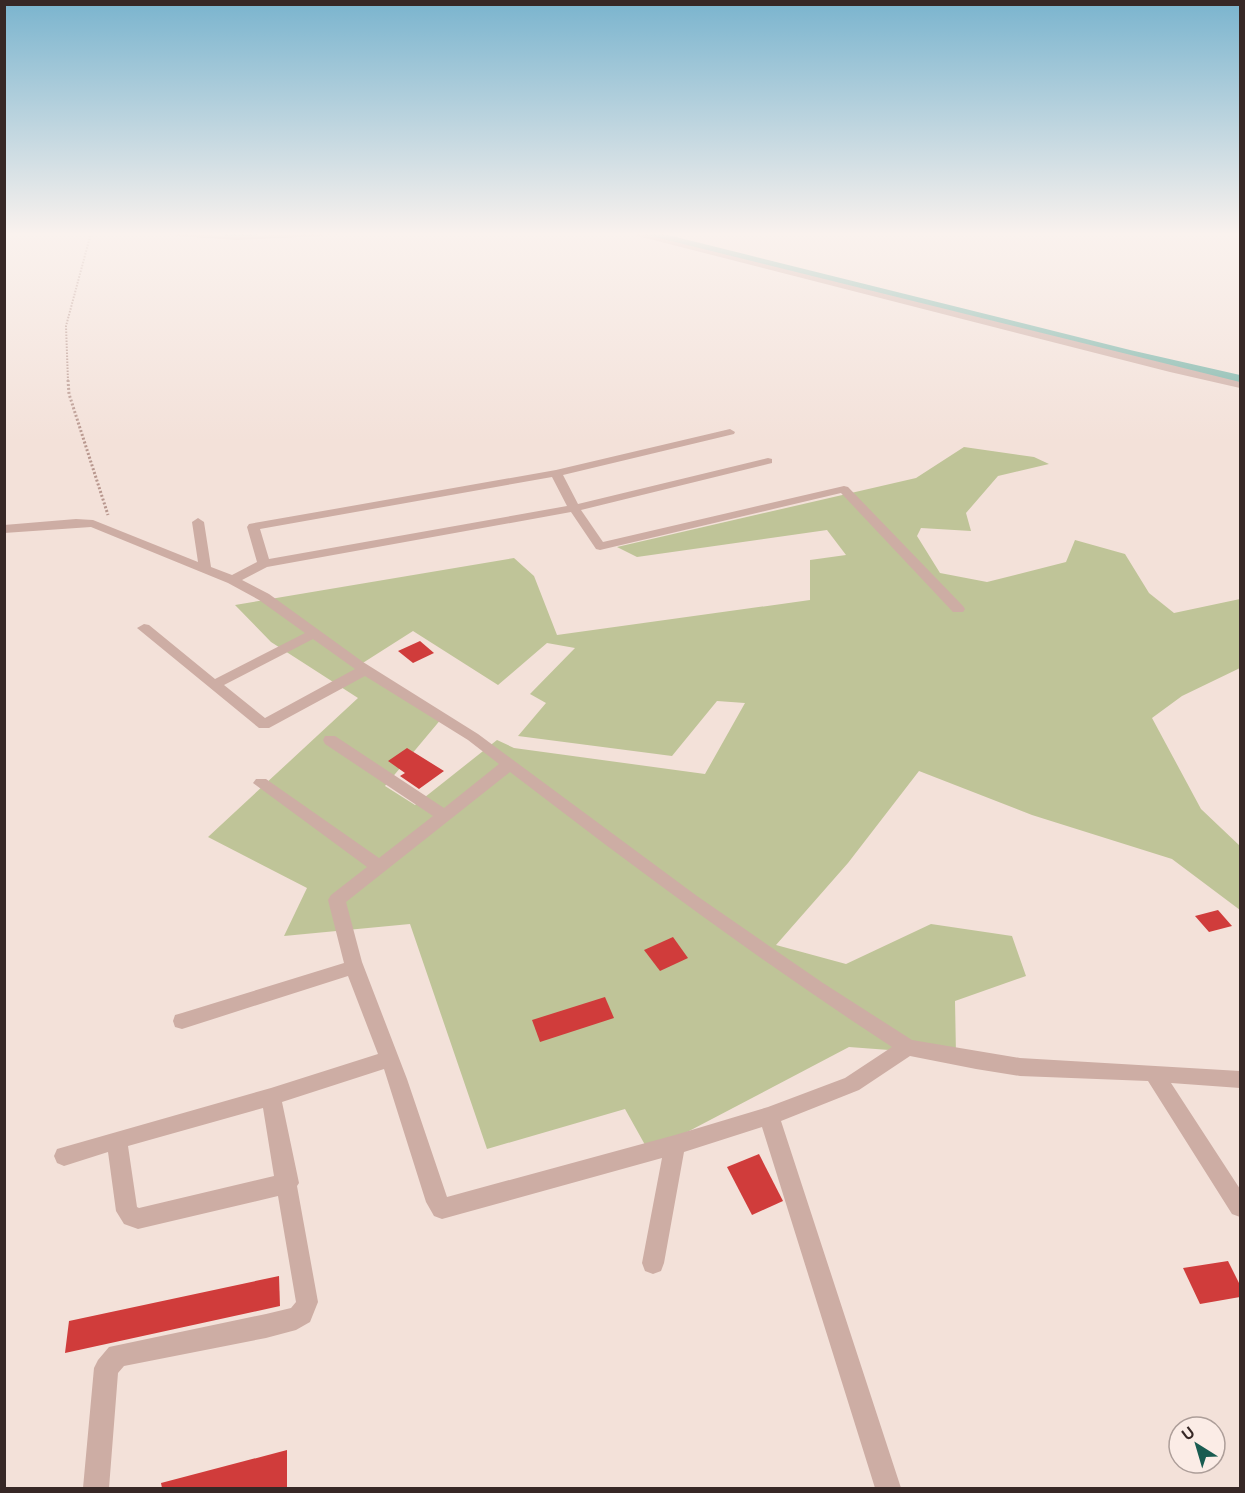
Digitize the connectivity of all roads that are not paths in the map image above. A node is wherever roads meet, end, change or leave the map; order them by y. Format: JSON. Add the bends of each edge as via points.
{"nodes":[{"id":1,"x":906,"y":303,"type":"edge"},
{"id":2,"x":1240,"y":385,"type":"edge"},
{"id":3,"x":730,"y":432,"type":"dead end"},
{"id":4,"x":768,"y":461,"type":"dead end"},
{"id":5,"x":556,"y":473,"type":"junction"},
{"id":6,"x":574,"y":508,"type":"junction"},
{"id":7,"x":198,"y":522,"type":"dead end"},
{"id":8,"x":4,"y":529,"type":"edge"},
{"id":9,"x":264,"y":564,"type":"junction"},
{"id":10,"x":205,"y":569,"type":"junction"},
{"id":11,"x":232,"y":580,"type":"junction"},
{"id":12,"x":958,"y":609,"type":"dead end"},
{"id":13,"x":144,"y":628,"type":"dead end"},
{"id":14,"x":313,"y":634,"type":"junction"},
{"id":15,"x":365,"y":670,"type":"junction"},
{"id":16,"x":214,"y":685,"type":"junction"},
{"id":17,"x":330,"y":740,"type":"dead end"},
{"id":18,"x":510,"y":764,"type":"junction"},
{"id":19,"x":261,"y":783,"type":"dead end"},
{"id":20,"x":445,"y":816,"type":"junction"},
{"id":21,"x":379,"y":867,"type":"junction"},
{"id":22,"x":354,"y":967,"type":"junction"},
{"id":23,"x":182,"y":1021,"type":"dead end"},
{"id":24,"x":908,"y":1047,"type":"junction"},
{"id":25,"x":390,"y":1059,"type":"junction"},
{"id":26,"x":1154,"y":1072,"type":"junction"},
{"id":27,"x":1240,"y":1079,"type":"edge"},
{"id":28,"x":271,"y":1097,"type":"junction"},
{"id":29,"x":769,"y":1116,"type":"junction"},
{"id":30,"x":117,"y":1140,"type":"junction"},
{"id":31,"x":675,"y":1145,"type":"junction"},
{"id":32,"x":64,"y":1156,"type":"dead end"},
{"id":33,"x":288,"y":1184,"type":"junction"},
{"id":34,"x":1240,"y":1207,"type":"edge"},
{"id":35,"x":653,"y":1263,"type":"dead end"},
{"id":36,"x":96,"y":1488,"type":"edge"},
{"id":37,"x":888,"y":1488,"type":"edge"}],
"edges":[{"from":1,"to":2,"type":"street"},
{"from":3,"to":5,"type":"street"},
{"from":4,"to":6,"type":"street"},
{"from":5,"to":6,"type":"street"},
{"from":5,"to":9,"type":"street","via":[[253,527]]},
{"from":6,"to":9,"type":"street"},
{"from":6,"to":12,"type":"street","via":[[600,546],[844,489]]},
{"from":7,"to":10,"type":"street"},
{"from":8,"to":10,"type":"street","via":[[87,523]]},
{"from":9,"to":11,"type":"street"},
{"from":10,"to":11,"type":"street"},
{"from":11,"to":14,"type":"street","via":[[271,602]]},
{"from":13,"to":16,"type":"street"},
{"from":14,"to":15,"type":"street"},
{"from":14,"to":16,"type":"street"},
{"from":15,"to":16,"type":"street","via":[[264,725]]},
{"from":15,"to":18,"type":"street"},
{"from":17,"to":20,"type":"street"},
{"from":18,"to":20,"type":"street"},
{"from":18,"to":24,"type":"street","via":[[690,901]]},
{"from":19,"to":21,"type":"street"},
{"from":20,"to":21,"type":"street"},
{"from":21,"to":22,"type":"street","via":[[337,900],[342,932]]},
{"from":22,"to":23,"type":"street"},
{"from":22,"to":25,"type":"street"},
{"from":24,"to":26,"type":"street","via":[[1020,1067]]},
{"from":24,"to":29,"type":"street","via":[[852,1084]]},
{"from":25,"to":28,"type":"street"},
{"from":25,"to":31,"type":"street","via":[[442,1209]]},
{"from":26,"to":27,"type":"street"},
{"from":26,"to":34,"type":"street"},
{"from":28,"to":30,"type":"street"},
{"from":28,"to":33,"type":"street"},
{"from":29,"to":31,"type":"street"},
{"from":29,"to":37,"type":"street"},
{"from":30,"to":32,"type":"street"},
{"from":30,"to":33,"type":"street","via":[[132,1218]]},
{"from":31,"to":35,"type":"street"},
{"from":33,"to":36,"type":"street","via":[[305,1308],[296,1318],[266,1326],[117,1355],[106,1368]]}]}
